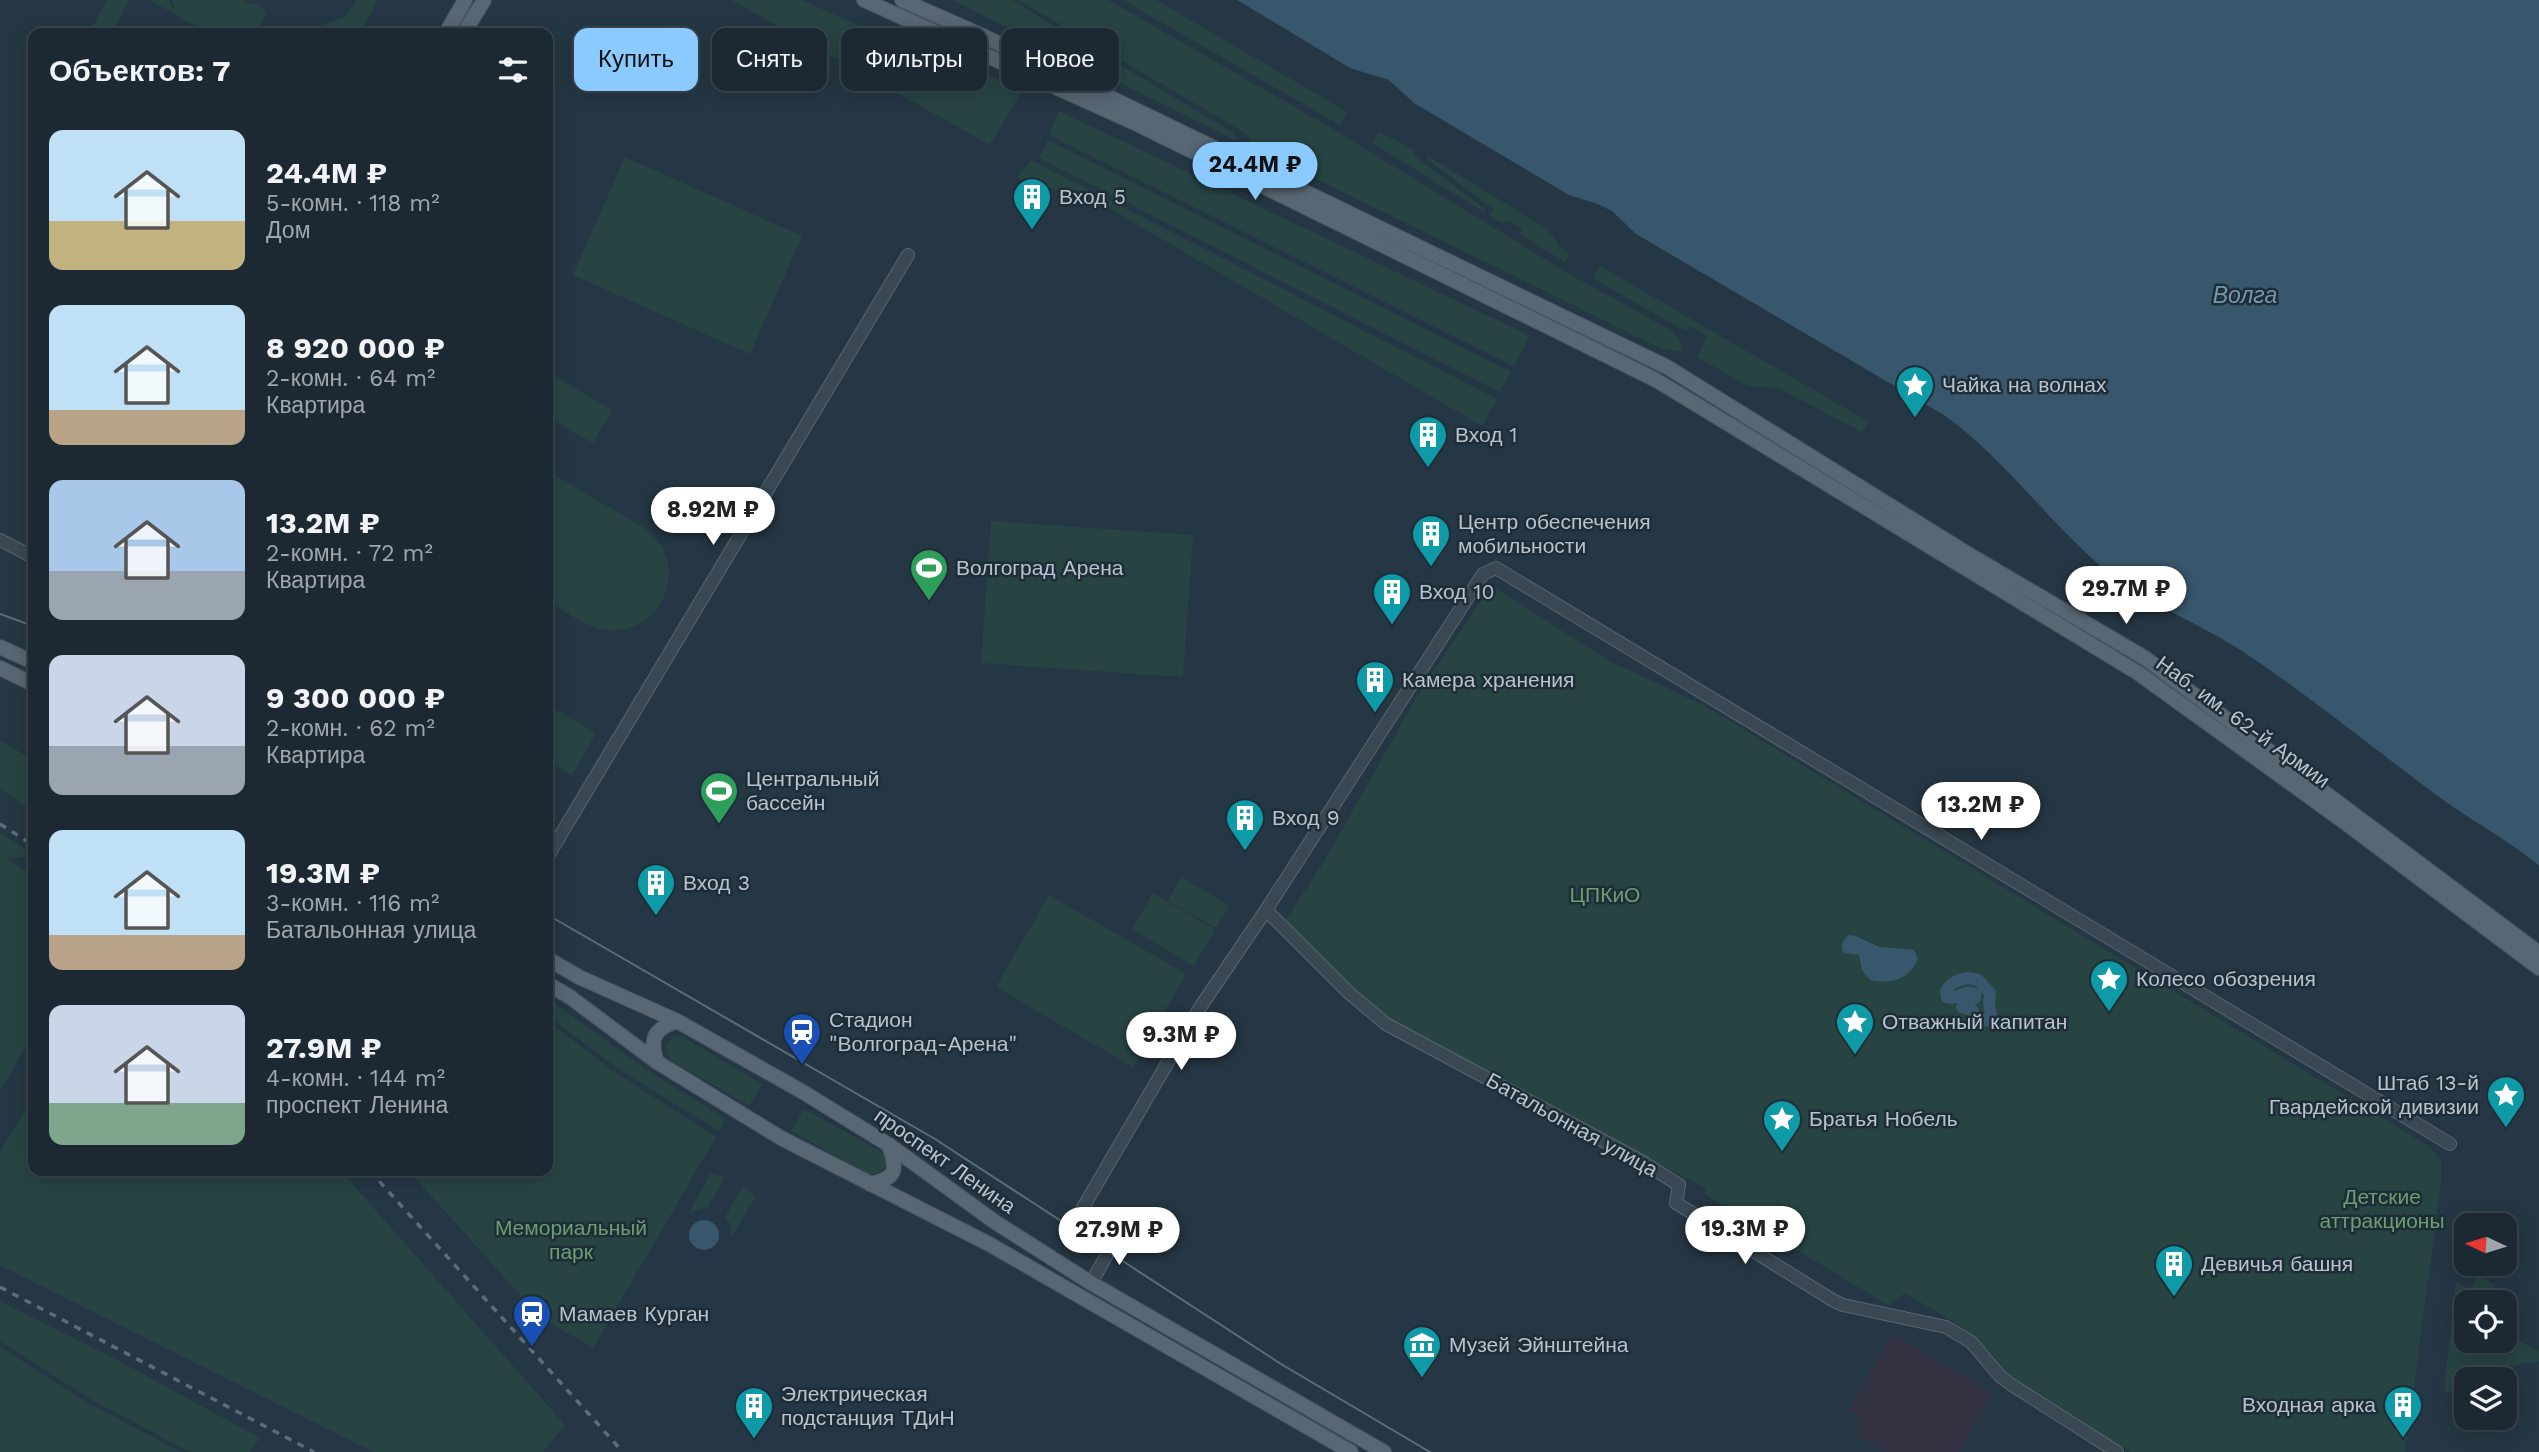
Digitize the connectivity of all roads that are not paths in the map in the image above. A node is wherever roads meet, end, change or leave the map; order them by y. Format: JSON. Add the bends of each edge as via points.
{"nodes":[{"id":1,"x":465,"y":0,"type":"edge"},
{"id":2,"x":484,"y":0,"type":"edge"},
{"id":3,"x":864,"y":0,"type":"edge"},
{"id":4,"x":902,"y":0,"type":"edge"},
{"id":5,"x":449,"y":28,"type":"edge"},
{"id":6,"x":467,"y":28,"type":"edge"},
{"id":7,"x":908,"y":256,"type":"dead end"},
{"id":8,"x":0,"y":540,"type":"edge"},
{"id":9,"x":28,"y":554,"type":"edge"},
{"id":10,"x":0,"y":647,"type":"edge"},
{"id":11,"x":28,"y":660,"type":"edge"},
{"id":12,"x":0,"y":668,"type":"edge"},
{"id":13,"x":28,"y":682,"type":"edge"},
{"id":14,"x":553,"y":848,"type":"edge"},
{"id":15,"x":1266,"y":911,"type":"junction"},
{"id":16,"x":2539,"y":953,"type":"edge"},
{"id":17,"x":553,"y":962,"type":"edge"},
{"id":18,"x":2539,"y":968,"type":"edge"},
{"id":19,"x":553,"y":987,"type":"edge"},
{"id":20,"x":677,"y":1021,"type":"junction"},
{"id":21,"x":657,"y":1062,"type":"junction"},
{"id":22,"x":2450,"y":1144,"type":"dead end"},
{"id":23,"x":889,"y":1145,"type":"junction"},
{"id":24,"x":870,"y":1184,"type":"junction"},
{"id":25,"x":1091,"y":1283,"type":"junction"},
{"id":26,"x":1351,"y":1452,"type":"edge"},
{"id":27,"x":1384,"y":1452,"type":"edge"},
{"id":28,"x":2117,"y":1452,"type":"edge"}],
"edges":[{"from":1,"to":5,"type":"main road"},
{"from":2,"to":6,"type":"main road"},
{"from":3,"to":18,"type":"main road","name":"Наб. им. 62-й Армии","via":[[1139,125],[1656,380],[2138,673]]},
{"from":4,"to":16,"type":"main road","name":"Наб. им. 62-й Армии","via":[[1667,367],[2145,658]]},
{"from":7,"to":14,"type":"street"},
{"from":8,"to":9,"type":"street"},
{"from":10,"to":11,"type":"main road"},
{"from":12,"to":13,"type":"main road"},
{"from":15,"to":22,"type":"street","via":[[1483,574],[1496,568]]},
{"from":15,"to":25,"type":"street","via":[[1199,1009],[1081,1211],[1119,1233]]},
{"from":15,"to":28,"type":"street","name":"Батальонная улица","via":[[1386,1024],[1641,1161],[1679,1185],[1676,1203],[1834,1301],[1960,1334],[2000,1376]]},
{"from":17,"to":20,"type":"main road","name":"проспект Ленина"},
{"from":19,"to":21,"type":"main road","name":"проспект Ленина"},
{"from":20,"to":21,"type":"main road","via":[[655,1034]]},
{"from":20,"to":23,"type":"main road","name":"проспект Ленина"},
{"from":21,"to":24,"type":"main road","name":"проспект Ленина","via":[[781,1138]]},
{"from":23,"to":24,"type":"main road","via":[[893,1174]]},
{"from":23,"to":25,"type":"main road","name":"проспект Ленина","via":[[995,1222]]},
{"from":24,"to":26,"type":"main road","name":"проспект Ленина","via":[[989,1244]]},
{"from":25,"to":27,"type":"main road","name":"проспект Ленина"}]}
